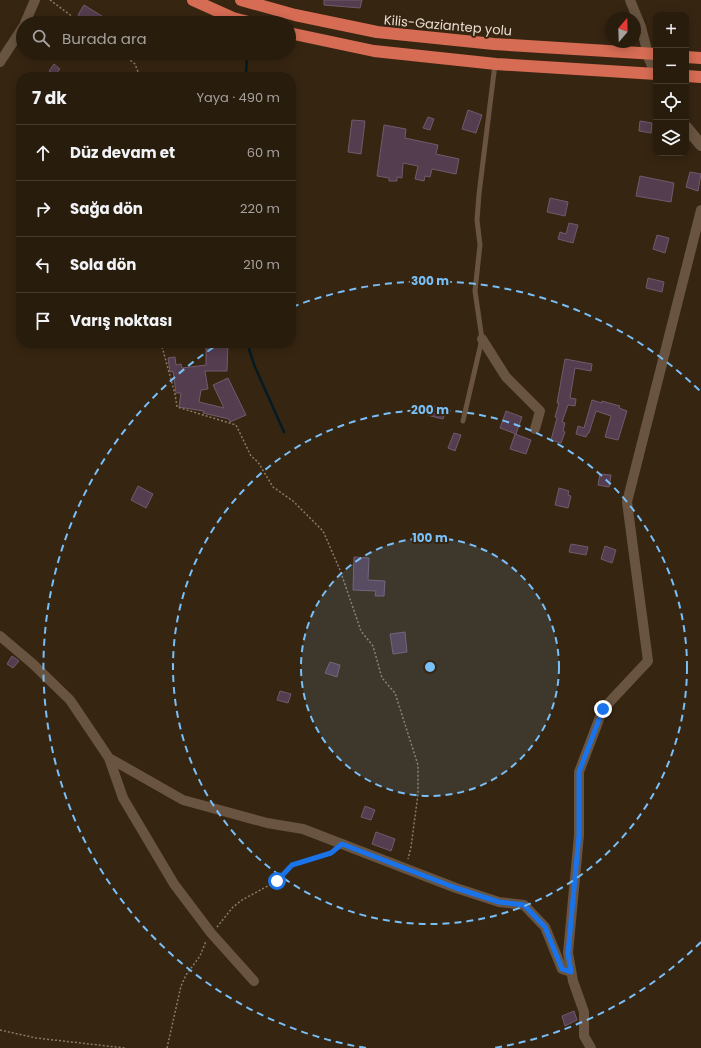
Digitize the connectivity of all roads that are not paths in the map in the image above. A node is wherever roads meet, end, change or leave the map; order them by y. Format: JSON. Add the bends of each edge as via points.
{"nodes":[{"id":1,"x":35,"y":0,"type":"edge"},
{"id":2,"x":193,"y":0,"type":"edge"},
{"id":3,"x":240,"y":0,"type":"edge"},
{"id":4,"x":630,"y":0,"type":"edge"},
{"id":5,"x":29,"y":16,"type":"edge"},
{"id":6,"x":229,"y":16,"type":"edge"},
{"id":7,"x":296,"y":35,"type":"edge"},
{"id":8,"x":16,"y":38,"type":"edge"},
{"id":9,"x":652,"y":54,"type":"edge"},
{"id":10,"x":689,"y":57,"type":"edge"},
{"id":11,"x":701,"y":58,"type":"edge"},
{"id":12,"x":0,"y":62,"type":"edge"},
{"id":13,"x":496,"y":64,"type":"junction"},
{"id":14,"x":653,"y":73,"type":"edge"},
{"id":15,"x":689,"y":76,"type":"edge"},
{"id":16,"x":701,"y":77,"type":"edge"},
{"id":17,"x":689,"y":130,"type":"edge"},
{"id":18,"x":701,"y":145,"type":"edge"},
{"id":19,"x":701,"y":210,"type":"edge"},
{"id":20,"x":482,"y":339,"type":"junction"},
{"id":21,"x":463,"y":421,"type":"dead end"},
{"id":22,"x":534,"y":429,"type":"dead end"},
{"id":23,"x":0,"y":636,"type":"edge"},
{"id":24,"x":109,"y":758,"type":"junction"},
{"id":25,"x":571,"y":972,"type":"junction"},
{"id":26,"x":254,"y":980,"type":"dead end"},
{"id":27,"x":591,"y":1048,"type":"edge"}],
"edges":[{"from":1,"to":5,"type":"street"},
{"from":2,"to":6,"type":"highway"},
{"from":3,"to":9,"type":"highway","name":"Kilis-Gaziantep yolu","via":[[295,15],[377,32],[494,44]]},
{"from":4,"to":9,"type":"street"},
{"from":7,"to":13,"type":"highway","via":[[374,52]]},
{"from":8,"to":12,"type":"street"},
{"from":10,"to":11,"type":"highway"},
{"from":13,"to":14,"type":"highway"},
{"from":13,"to":20,"type":"lane","via":[[477,220],[480,245],[476,291]]},
{"from":15,"to":16,"type":"highway"},
{"from":17,"to":18,"type":"street"},
{"from":19,"to":25,"type":"street","via":[[627,502],[648,661],[603,709],[579,772],[579,835],[568,953]]},
{"from":20,"to":21,"type":"lane"},
{"from":20,"to":22,"type":"street","via":[[506,377],[540,411]]},
{"from":23,"to":24,"type":"street","via":[[70,700]]},
{"from":24,"to":25,"type":"street","via":[[183,800],[267,823],[303,829],[456,888],[499,902],[524,905],[545,927],[562,969]]},
{"from":24,"to":26,"type":"street","via":[[122,798],[174,884],[211,934]]},
{"from":25,"to":27,"type":"street","via":[[584,1012],[584,1036]]}]}
